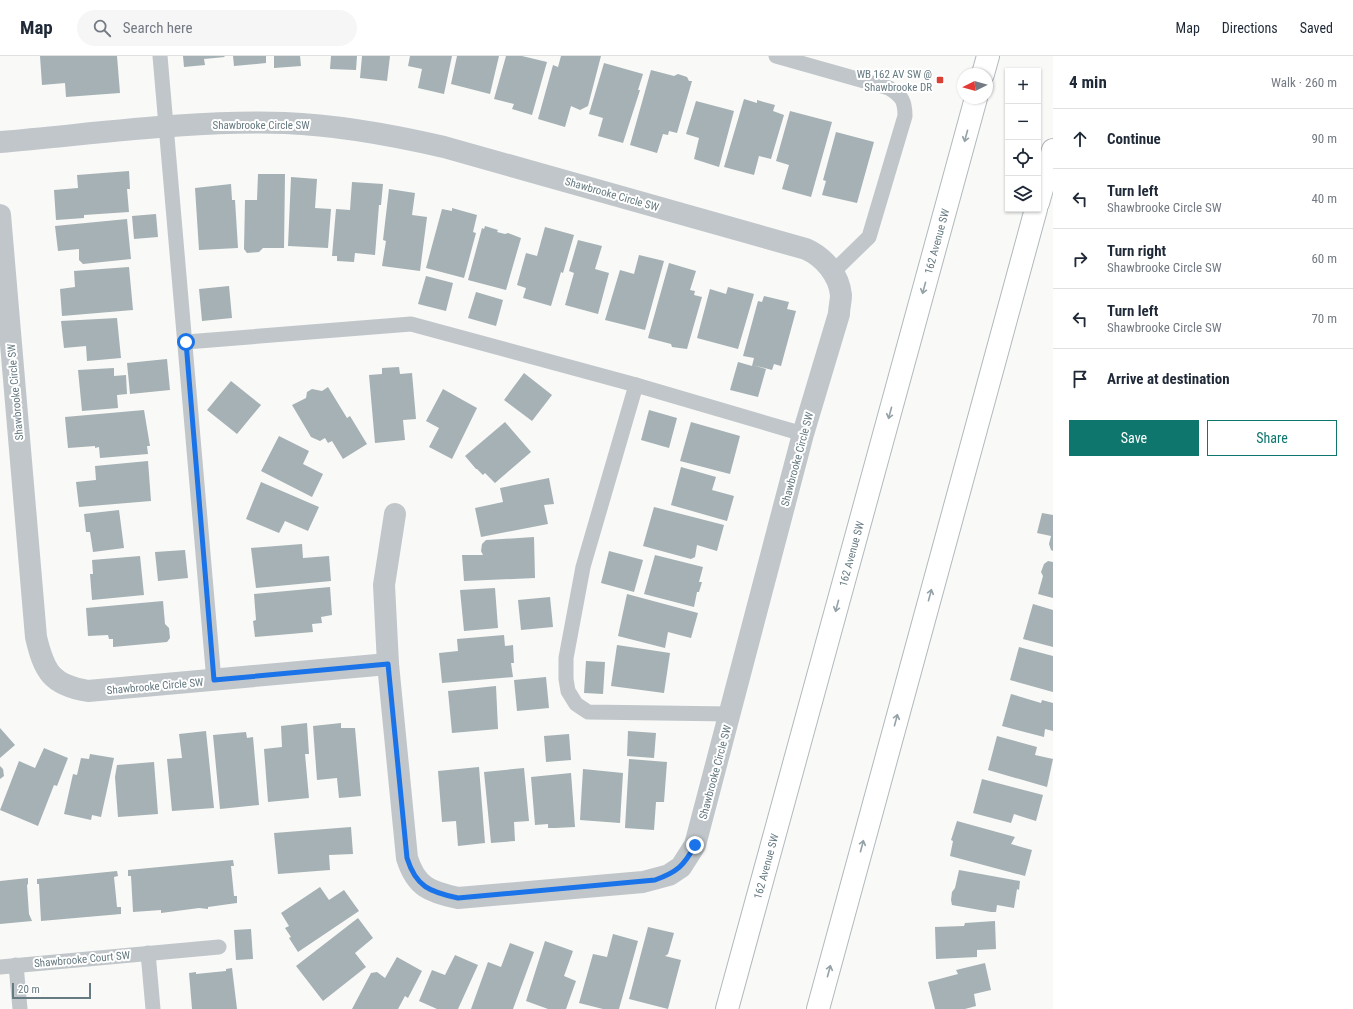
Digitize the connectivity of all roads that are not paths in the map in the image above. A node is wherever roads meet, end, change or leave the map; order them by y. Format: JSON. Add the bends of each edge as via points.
{"nodes":[{"id":1,"x":160,"y":56,"type":"edge"},
{"id":2,"x":776,"y":56,"type":"edge"},
{"id":3,"x":988,"y":56,"type":"edge"},
{"id":4,"x":985,"y":68,"type":"edge"},
{"id":5,"x":974,"y":104,"type":"edge"},
{"id":6,"x":167,"y":127,"type":"junction"},
{"id":7,"x":0,"y":142,"type":"edge"},
{"id":8,"x":1053,"y":150,"type":"edge"},
{"id":9,"x":1053,"y":168,"type":"edge"},
{"id":10,"x":1041,"y":192,"type":"edge"},
{"id":11,"x":1041,"y":195,"type":"edge"},
{"id":12,"x":1035,"y":212,"type":"edge"},
{"id":13,"x":0,"y":215,"type":"edge"},
{"id":14,"x":833,"y":272,"type":"junction"},
{"id":15,"x":186,"y":342,"type":"junction"},
{"id":16,"x":636,"y":385,"type":"junction"},
{"id":17,"x":804,"y":434,"type":"junction"},
{"id":18,"x":395,"y":514,"type":"dead end"},
{"id":19,"x":388,"y":664,"type":"junction"},
{"id":20,"x":214,"y":680,"type":"junction"},
{"id":21,"x":731,"y":714,"type":"junction"},
{"id":22,"x":219,"y":947,"type":"dead end"},
{"id":23,"x":148,"y":953,"type":"junction"},
{"id":24,"x":16,"y":965,"type":"junction"},
{"id":25,"x":0,"y":967,"type":"edge"},
{"id":26,"x":20,"y":1009,"type":"edge"},
{"id":27,"x":153,"y":1009,"type":"edge"},
{"id":28,"x":727,"y":1009,"type":"edge"},
{"id":29,"x":818,"y":1009,"type":"edge"}],
"edges":[{"from":1,"to":6,"type":"lane"},
{"from":2,"to":14,"type":"lane","via":[[889,88],[901,95],[905,107],[905,116],[870,237]]},
{"from":3,"to":4,"type":"main road"},
{"from":5,"to":28,"type":"main road","name":"162 Avenue SW","one_way":true},
{"from":6,"to":7,"type":"street","name":"Shawbrooke Circle SW"},
{"from":6,"to":14,"type":"street","name":"Shawbrooke Circle SW","via":[[285,123],[398,136],[806,249],[816,254]]},
{"from":6,"to":15,"type":"lane"},
{"from":8,"to":10,"type":"main road"},
{"from":9,"to":11,"type":"main road"},
{"from":29,"to":12,"type":"main road","one_way":true},
{"from":13,"to":20,"type":"street","name":"Shawbrooke Circle SW","via":[[36,637],[42,662],[57,681],[72,688],[88,691]]},
{"from":14,"to":17,"type":"street","name":"Shawbrooke Circle SW","via":[[841,295],[839,314]]},
{"from":15,"to":16,"type":"lane","via":[[411,324]]},
{"from":15,"to":20,"type":"lane"},
{"from":16,"to":17,"type":"lane"},
{"from":16,"to":21,"type":"lane","via":[[583,567],[566,658],[568,691],[576,704],[588,712]]},
{"from":17,"to":21,"type":"street","name":"Shawbrooke Circle SW"},
{"from":18,"to":19,"type":"street","via":[[384,585]]},
{"from":19,"to":20,"type":"street","name":"Shawbrooke Circle SW"},
{"from":19,"to":21,"type":"street","name":"Shawbrooke Circle SW","via":[[407,858],[411,871],[420,883],[436,894],[458,898],[643,882],[669,875],[681,868],[695,845]]},
{"from":22,"to":23,"type":"lane","name":"Shawbrooke Court SW"},
{"from":23,"to":24,"type":"lane","name":"Shawbrooke Court SW"},
{"from":23,"to":27,"type":"lane"},
{"from":24,"to":25,"type":"lane","name":"Shawbrooke Court SW"},
{"from":24,"to":26,"type":"lane"}]}
